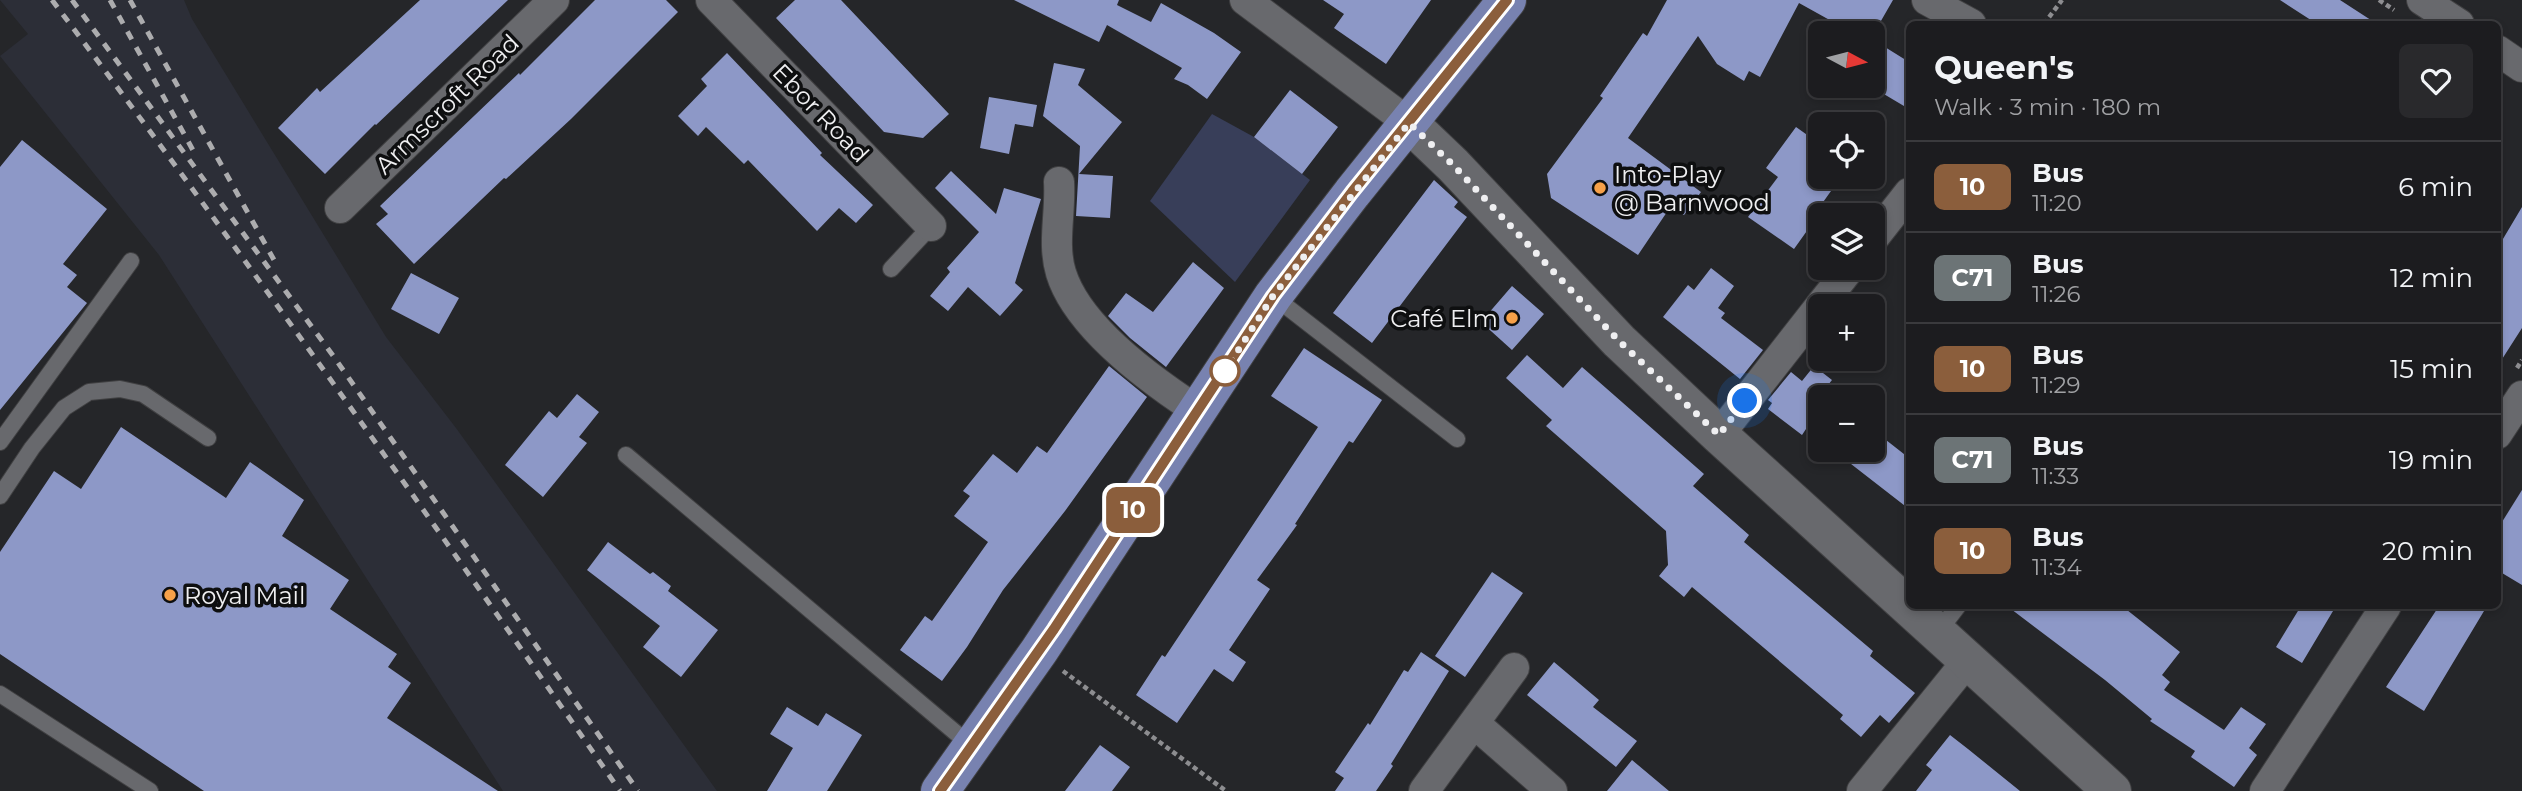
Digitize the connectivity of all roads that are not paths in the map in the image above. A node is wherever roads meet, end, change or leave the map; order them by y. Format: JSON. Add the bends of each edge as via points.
{"nodes":[{"id":1,"x":555,"y":0,"type":"edge"},
{"id":2,"x":711,"y":0,"type":"edge"},
{"id":3,"x":1245,"y":0,"type":"edge"},
{"id":4,"x":1507,"y":0,"type":"edge"},
{"id":5,"x":1927,"y":0,"type":"edge"},
{"id":6,"x":2422,"y":0,"type":"edge"},
{"id":7,"x":1966,"y":21,"type":"edge"},
{"id":8,"x":2454,"y":21,"type":"edge"},
{"id":9,"x":2501,"y":53,"type":"edge"},
{"id":10,"x":2522,"y":67,"type":"edge"},
{"id":11,"x":1409,"y":123,"type":"junction"},
{"id":12,"x":1059,"y":183,"type":"dead end"},
{"id":13,"x":1906,"y":197,"type":"edge"},
{"id":14,"x":340,"y":208,"type":"dead end"},
{"id":15,"x":1885,"y":223,"type":"edge"},
{"id":16,"x":931,"y":226,"type":"joint"},
{"id":17,"x":131,"y":261,"type":"dead end"},
{"id":18,"x":891,"y":270,"type":"dead end"},
{"id":19,"x":1841,"y":280,"type":"edge"},
{"id":20,"x":1829,"y":294,"type":"edge"},
{"id":21,"x":1273,"y":296,"type":"junction"},
{"id":22,"x":1808,"y":321,"type":"edge"},
{"id":23,"x":2522,"y":396,"type":"edge"},
{"id":24,"x":1198,"y":411,"type":"junction"},
{"id":25,"x":2501,"y":428,"type":"edge"},
{"id":26,"x":1719,"y":435,"type":"junction"},
{"id":27,"x":208,"y":438,"type":"dead end"},
{"id":28,"x":1457,"y":439,"type":"dead end"},
{"id":29,"x":0,"y":442,"type":"edge"},
{"id":30,"x":626,"y":455,"type":"dead end"},
{"id":31,"x":0,"y":496,"type":"edge"},
{"id":32,"x":1906,"y":585,"type":"edge"},
{"id":33,"x":2384,"y":609,"type":"edge"},
{"id":34,"x":1948,"y":619,"type":"edge"},
{"id":35,"x":1969,"y":659,"type":"junction"},
{"id":36,"x":1514,"y":668,"type":"dead end"},
{"id":37,"x":0,"y":694,"type":"edge"},
{"id":38,"x":1474,"y":723,"type":"junction"},
{"id":39,"x":973,"y":746,"type":"junction"},
{"id":40,"x":150,"y":791,"type":"edge"},
{"id":41,"x":940,"y":791,"type":"edge"},
{"id":42,"x":1424,"y":791,"type":"edge"},
{"id":43,"x":1552,"y":791,"type":"edge"},
{"id":44,"x":1862,"y":791,"type":"edge"},
{"id":45,"x":2112,"y":791,"type":"edge"},
{"id":46,"x":2265,"y":791,"type":"edge"}],
"edges":[{"from":1,"to":14,"type":"street","name":"Armscroft Road"},
{"from":2,"to":16,"type":"street","name":"Ebor Road"},
{"from":3,"to":11,"type":"street"},
{"from":4,"to":11,"type":"main road"},
{"from":5,"to":7,"type":"street"},
{"from":6,"to":8,"type":"street"},
{"from":9,"to":10,"type":"street"},
{"from":11,"to":21,"type":"main road"},
{"from":11,"to":26,"type":"street","via":[[1619,341]]},
{"from":12,"to":24,"type":"street","via":[[1061,272],[1079,307],[1111,344]]},
{"from":13,"to":15,"type":"street"},
{"from":16,"to":18,"type":"lane"},
{"from":17,"to":29,"type":"lane"},
{"from":19,"to":20,"type":"street"},
{"from":21,"to":24,"type":"main road"},
{"from":21,"to":28,"type":"lane"},
{"from":22,"to":26,"type":"street"},
{"from":23,"to":25,"type":"street"},
{"from":24,"to":39,"type":"main road"},
{"from":26,"to":32,"type":"street"},
{"from":27,"to":31,"type":"lane","via":[[143,394],[120,389],[89,392],[64,408]]},
{"from":30,"to":39,"type":"lane"},
{"from":33,"to":46,"type":"street"},
{"from":34,"to":35,"type":"street"},
{"from":35,"to":44,"type":"street"},
{"from":35,"to":45,"type":"street"},
{"from":36,"to":38,"type":"street"},
{"from":37,"to":40,"type":"lane"},
{"from":38,"to":42,"type":"street"},
{"from":38,"to":43,"type":"street"},
{"from":39,"to":41,"type":"main road"}]}
